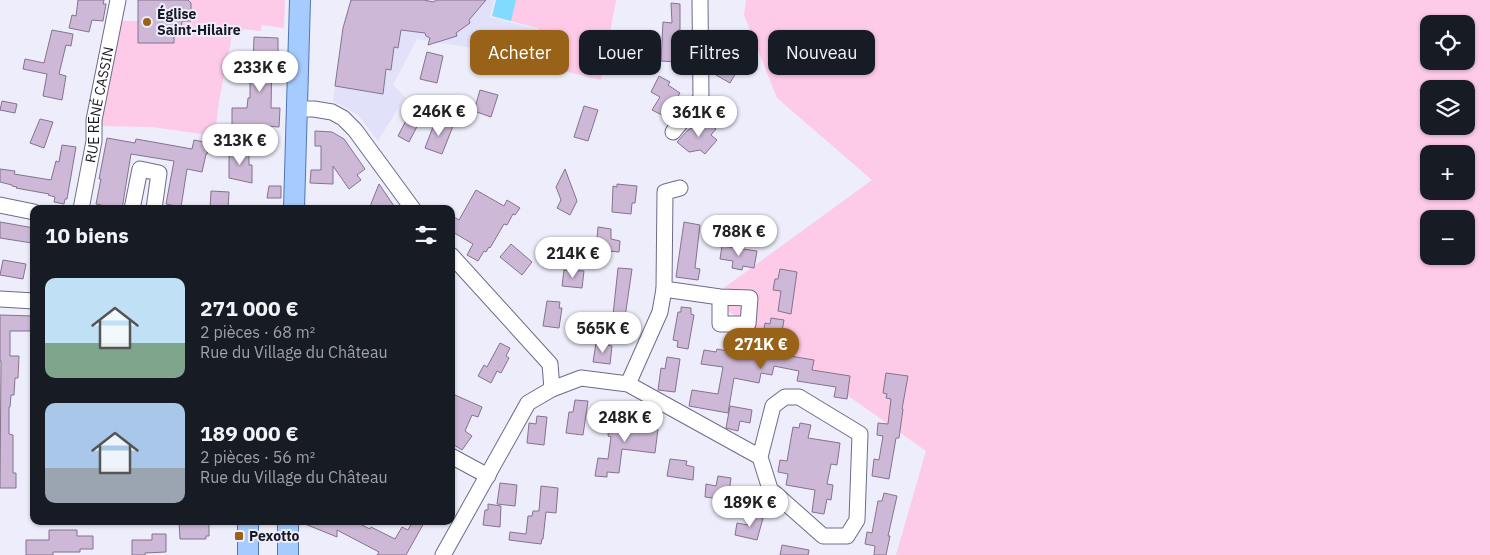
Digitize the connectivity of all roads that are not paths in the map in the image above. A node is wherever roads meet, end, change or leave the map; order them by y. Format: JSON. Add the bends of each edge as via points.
{"nodes":[{"id":1,"x":118,"y":0,"type":"edge"},
{"id":2,"x":300,"y":0,"type":"edge"},
{"id":3,"x":700,"y":0,"type":"edge"},
{"id":4,"x":298,"y":109,"type":"junction"},
{"id":5,"x":673,"y":132,"type":"dead end"},
{"id":6,"x":680,"y":188,"type":"dead end"},
{"id":7,"x":0,"y":205,"type":"edge"},
{"id":8,"x":82,"y":205,"type":"edge"},
{"id":9,"x":133,"y":205,"type":"edge"},
{"id":10,"x":155,"y":205,"type":"edge"},
{"id":11,"x":294,"y":205,"type":"edge"},
{"id":12,"x":410,"y":205,"type":"edge"},
{"id":13,"x":30,"y":211,"type":"edge"},
{"id":14,"x":455,"y":259,"type":"edge"},
{"id":15,"x":664,"y":289,"type":"junction"},
{"id":16,"x":720,"y":297,"type":"dead end"},
{"id":17,"x":0,"y":299,"type":"edge"},
{"id":18,"x":30,"y":301,"type":"edge"},
{"id":19,"x":628,"y":384,"type":"junction"},
{"id":20,"x":552,"y":389,"type":"junction"},
{"id":21,"x":760,"y":457,"type":"junction"},
{"id":22,"x":455,"y":458,"type":"edge"},
{"id":23,"x":488,"y":476,"type":"junction"},
{"id":24,"x":248,"y":525,"type":"edge"},
{"id":25,"x":288,"y":525,"type":"edge"},
{"id":26,"x":248,"y":555,"type":"edge"},
{"id":27,"x":288,"y":555,"type":"edge"},
{"id":28,"x":443,"y":555,"type":"edge"}],
"edges":[{"from":1,"to":8,"type":"street","name":"RUE RENÉ CASSIN","via":[[94,120],[94,140]]},
{"from":2,"to":4,"type":"main road"},
{"from":3,"to":5,"type":"street","via":[[701,98]]},
{"from":4,"to":11,"type":"main road"},
{"from":4,"to":12,"type":"street","via":[[323,110],[343,118]]},
{"from":6,"to":15,"type":"street","via":[[665,192]]},
{"from":7,"to":13,"type":"street"},
{"from":9,"to":10,"type":"street","via":[[140,169],[159,172]]},
{"from":14,"to":20,"type":"street","via":[[550,364]]},
{"from":15,"to":16,"type":"street"},
{"from":15,"to":19,"type":"street","via":[[660,312]]},
{"from":17,"to":18,"type":"street"},
{"from":19,"to":20,"type":"street","via":[[580,378]]},
{"from":19,"to":21,"type":"street"},
{"from":20,"to":23,"type":"street","via":[[528,403]]},
{"from":21,"to":21,"type":"street","via":[[770,489],[823,536],[847,536],[857,520],[860,434],[799,397],[785,397],[773,406]]},
{"from":22,"to":23,"type":"street"},
{"from":23,"to":28,"type":"street"},
{"from":24,"to":26,"type":"main road"},
{"from":25,"to":27,"type":"main road"}]}
